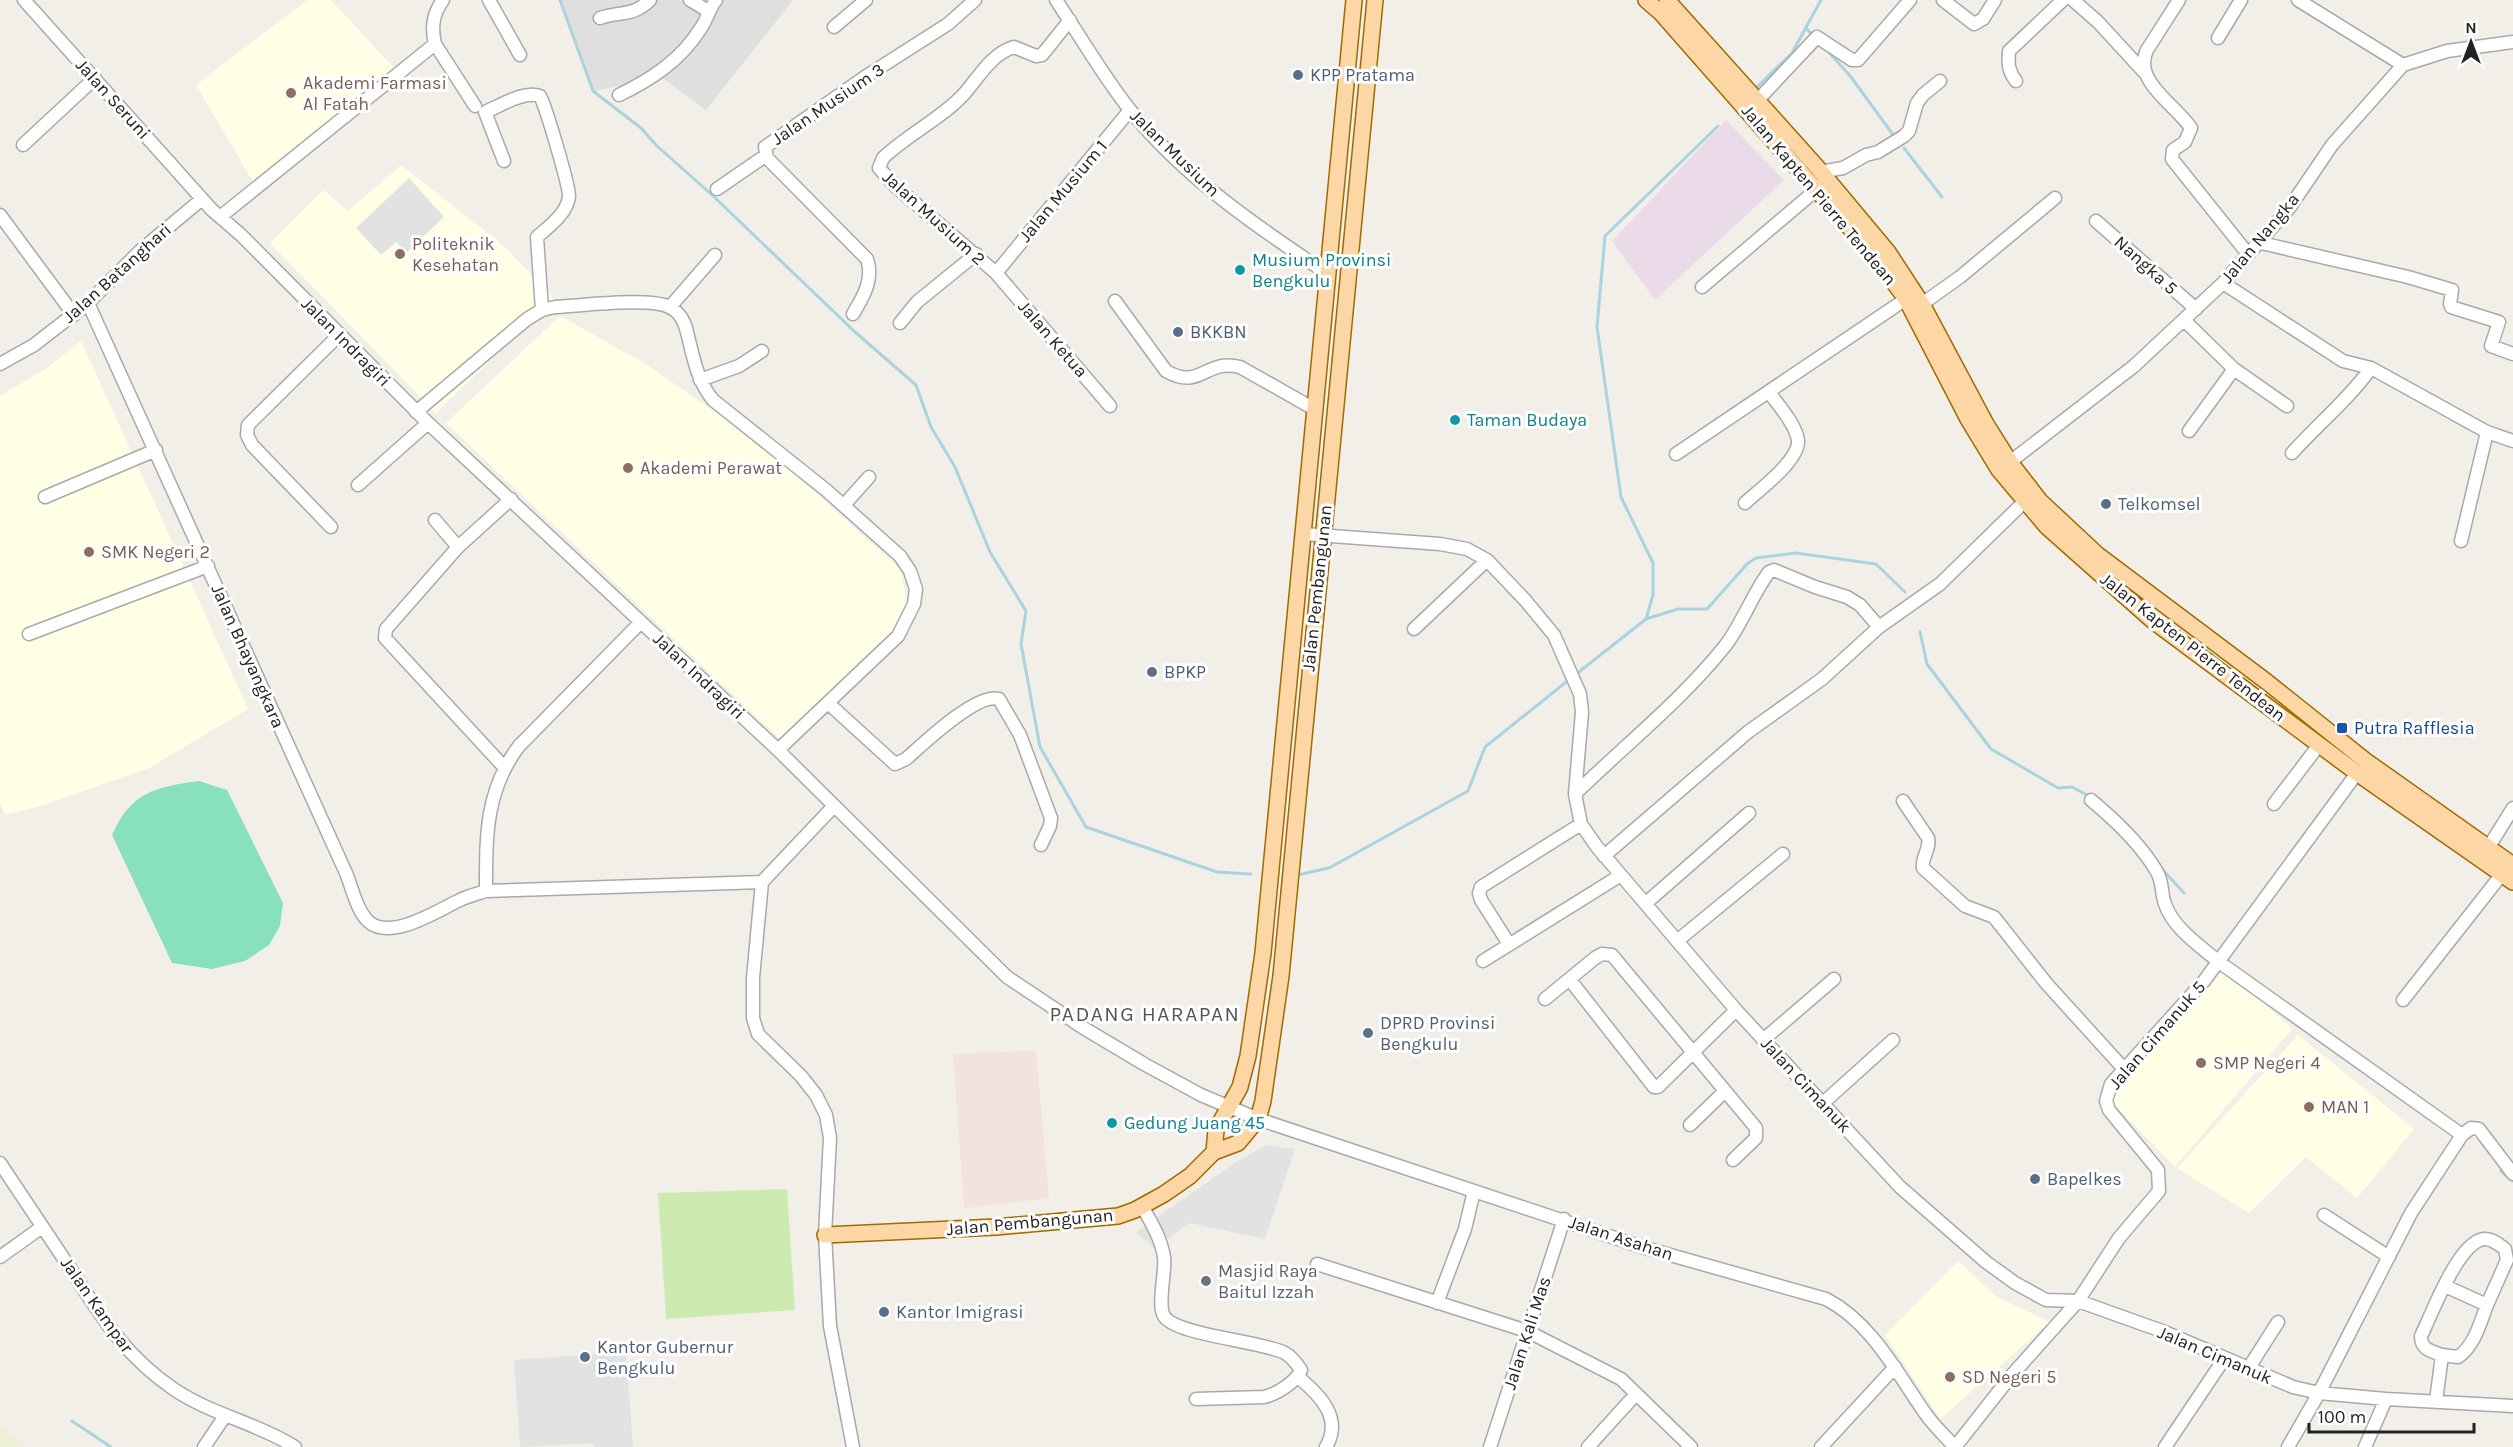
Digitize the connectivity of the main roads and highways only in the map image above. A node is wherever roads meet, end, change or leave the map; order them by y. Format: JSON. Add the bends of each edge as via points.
{"nodes":[{"id":1,"x":1354,"y":0,"type":"edge"},
{"id":2,"x":1375,"y":0,"type":"edge"},
{"id":3,"x":1646,"y":0,"type":"edge"},
{"id":4,"x":1667,"y":0,"type":"edge"},
{"id":5,"x":1822,"y":180,"type":"junction"},
{"id":6,"x":1328,"y":274,"type":"junction"},
{"id":7,"x":1348,"y":283,"type":"junction"},
{"id":8,"x":2240,"y":662,"type":"junction"},
{"id":9,"x":2229,"y":677,"type":"junction"},
{"id":10,"x":2362,"y":767,"type":"junction"},
{"id":11,"x":1279,"y":794,"type":"junction"},
{"id":12,"x":1297,"y":794,"type":"junction"},
{"id":13,"x":2510,"y":872,"type":"edge"},
{"id":14,"x":1214,"y":1152,"type":"junction"},
{"id":15,"x":825,"y":1235,"type":"road end"}],
"edges":[{"from":1,"to":6,"type":"main road","name":"Jalan Pembangunan"},
{"from":2,"to":7,"type":"main road","name":"Jalan Pembangunan"},
{"from":3,"to":5,"type":"main road","name":"Jalan Kapten Pierre Tendean"},
{"from":4,"to":5,"type":"main road","name":"Jalan Kapten Pierre Tendean"},
{"from":5,"to":8,"type":"main road","name":"Jalan Kapten Pierre Tendean","via":[[1888,252],[1922,304],[1986,424],[2040,501],[2098,555]]},
{"from":5,"to":9,"type":"main road","name":"Jalan Kapten Pierre Tendean","via":[[1906,299],[1977,433],[1999,470],[2025,502],[2079,557],[2153,621]]},
{"from":6,"to":7,"type":"main road"},
{"from":6,"to":11,"type":"main road","name":"Jalan Pembangunan"},
{"from":7,"to":12,"type":"main road","name":"Jalan Pembangunan"},
{"from":8,"to":9,"type":"main road"},
{"from":8,"to":10,"type":"main road","name":"Jalan Kapten Pierre Tendean"},
{"from":9,"to":10,"type":"main road","name":"Jalan Kapten Pierre Tendean","via":[[2319,745]]},
{"from":10,"to":13,"type":"main road"},
{"from":10,"to":13,"type":"main road","via":[[2488,848]]},
{"from":11,"to":12,"type":"main road"},
{"from":11,"to":14,"type":"main road","name":"Jalan Pembangunan","via":[[1248,1056],[1240,1087],[1216,1131]]},
{"from":12,"to":14,"type":"main road","name":"Jalan Pembangunan","via":[[1281,976],[1263,1101],[1258,1119],[1238,1143]]},
{"from":14,"to":15,"type":"main road","name":"Jalan Pembangunan","via":[[1190,1176],[1118,1216]]}]}
